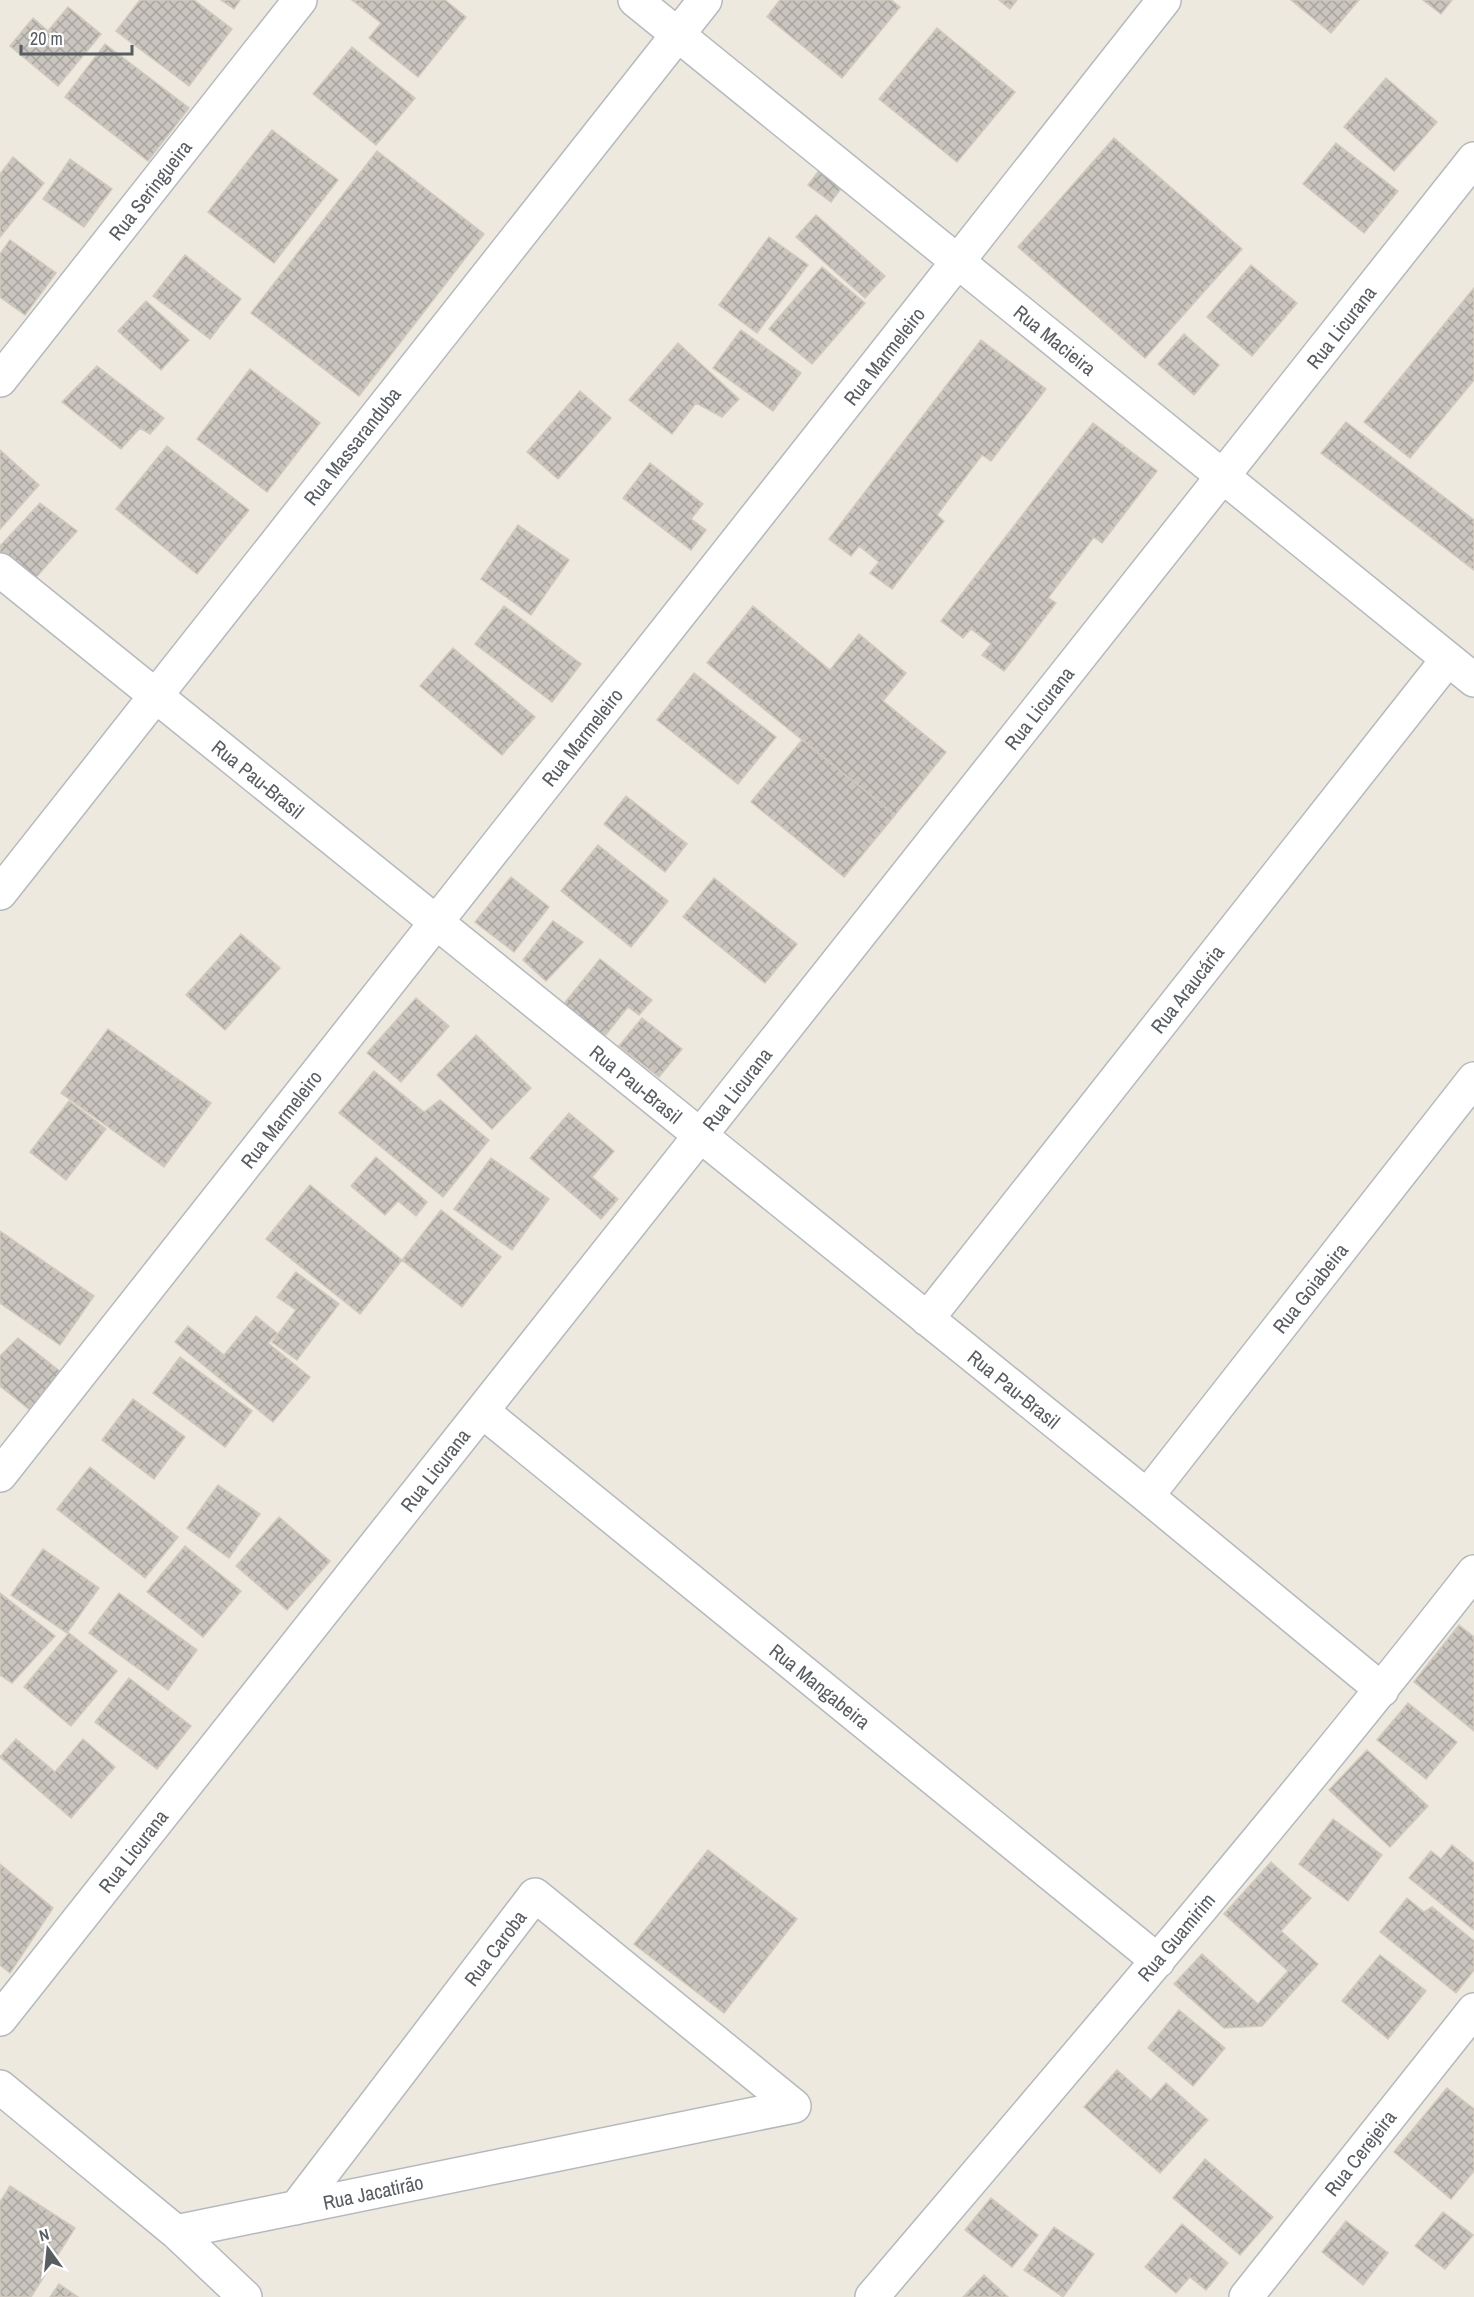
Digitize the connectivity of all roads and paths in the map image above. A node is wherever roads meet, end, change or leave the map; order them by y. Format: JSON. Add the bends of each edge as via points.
{"nodes":[{"id":1,"x":300,"y":0,"type":"edge"},
{"id":2,"x":635,"y":0,"type":"edge"},
{"id":3,"x":705,"y":0,"type":"edge"},
{"id":4,"x":1164,"y":0,"type":"edge"},
{"id":5,"x":678,"y":34,"type":"junction"},
{"id":6,"x":1474,"y":159,"type":"edge"},
{"id":7,"x":958,"y":261,"type":"junction"},
{"id":8,"x":0,"y":381,"type":"edge"},
{"id":9,"x":1223,"y":476,"type":"junction"},
{"id":10,"x":0,"y":570,"type":"edge"},
{"id":11,"x":1448,"y":658,"type":"junction"},
{"id":12,"x":1474,"y":680,"type":"edge"},
{"id":13,"x":155,"y":696,"type":"junction"},
{"id":14,"x":0,"y":892,"type":"edge"},
{"id":15,"x":436,"y":923,"type":"junction"},
{"id":16,"x":1474,"y":1079,"type":"edge"},
{"id":17,"x":700,"y":1136,"type":"junction"},
{"id":18,"x":927,"y":1319,"type":"junction"},
{"id":19,"x":482,"y":1411,"type":"junction"},
{"id":20,"x":0,"y":1475,"type":"edge"},
{"id":21,"x":1146,"y":1496,"type":"junction"},
{"id":22,"x":1474,"y":1572,"type":"edge"},
{"id":23,"x":1382,"y":1690,"type":"junction"},
{"id":24,"x":1158,"y":1960,"type":"junction"},
{"id":25,"x":1474,"y":2010,"type":"edge"},
{"id":26,"x":0,"y":2019,"type":"edge"},
{"id":27,"x":0,"y":2088,"type":"edge"},
{"id":28,"x":794,"y":2106,"type":"joint"},
{"id":29,"x":296,"y":2208,"type":"junction"},
{"id":30,"x":176,"y":2232,"type":"junction"},
{"id":31,"x":245,"y":2297,"type":"edge"},
{"id":32,"x":872,"y":2297,"type":"edge"},
{"id":33,"x":1246,"y":2297,"type":"edge"}],
"edges":[{"from":1,"to":8,"type":"street","name":"Rua Seringueira"},
{"from":2,"to":5,"type":"street","name":"Rua Macieira"},
{"from":3,"to":5,"type":"street","name":"Rua Massaranduba"},
{"from":4,"to":7,"type":"street","name":"Rua Marmeleiro"},
{"from":5,"to":7,"type":"street","name":"Rua Macieira"},
{"from":5,"to":13,"type":"street","name":"Rua Massaranduba"},
{"from":6,"to":9,"type":"street","name":"Rua Licurana"},
{"from":7,"to":9,"type":"street","name":"Rua Macieira"},
{"from":7,"to":15,"type":"street","name":"Rua Marmeleiro"},
{"from":9,"to":11,"type":"street","name":"Rua Macieira"},
{"from":9,"to":17,"type":"street","name":"Rua Licurana"},
{"from":10,"to":13,"type":"street","name":"Rua Pau-Brasil"},
{"from":11,"to":12,"type":"street","name":"Rua Macieira"},
{"from":11,"to":18,"type":"street","name":"Rua Araucária"},
{"from":13,"to":14,"type":"street","name":"Rua Massaranduba"},
{"from":13,"to":15,"type":"street","name":"Rua Pau-Brasil"},
{"from":15,"to":17,"type":"street","name":"Rua Pau-Brasil"},
{"from":15,"to":20,"type":"street","name":"Rua Marmeleiro"},
{"from":16,"to":21,"type":"street","name":"Rua Goiabeira"},
{"from":17,"to":18,"type":"street","name":"Rua Pau-Brasil"},
{"from":17,"to":19,"type":"street","name":"Rua Licurana"},
{"from":18,"to":21,"type":"street","name":"Rua Pau-Brasil"},
{"from":19,"to":24,"type":"street","name":"Rua Mangabeira"},
{"from":19,"to":26,"type":"street","name":"Rua Licurana"},
{"from":21,"to":23,"type":"street","name":"Rua Pau-Brasil"},
{"from":22,"to":23,"type":"street","name":"Rua Guamirim"},
{"from":23,"to":24,"type":"street","name":"Rua Guamirim"},
{"from":24,"to":32,"type":"street","name":"Rua Guamirim"},
{"from":25,"to":33,"type":"street","name":"Rua Cerejeira"},
{"from":27,"to":30,"type":"street"},
{"from":28,"to":29,"type":"street","name":"Rua Jacatirão"},
{"from":28,"to":29,"type":"street","name":"Rua Caroba","via":[[535,1895]]},
{"from":29,"to":30,"type":"street","name":"Rua Jacatirão"},
{"from":30,"to":31,"type":"street"}]}
